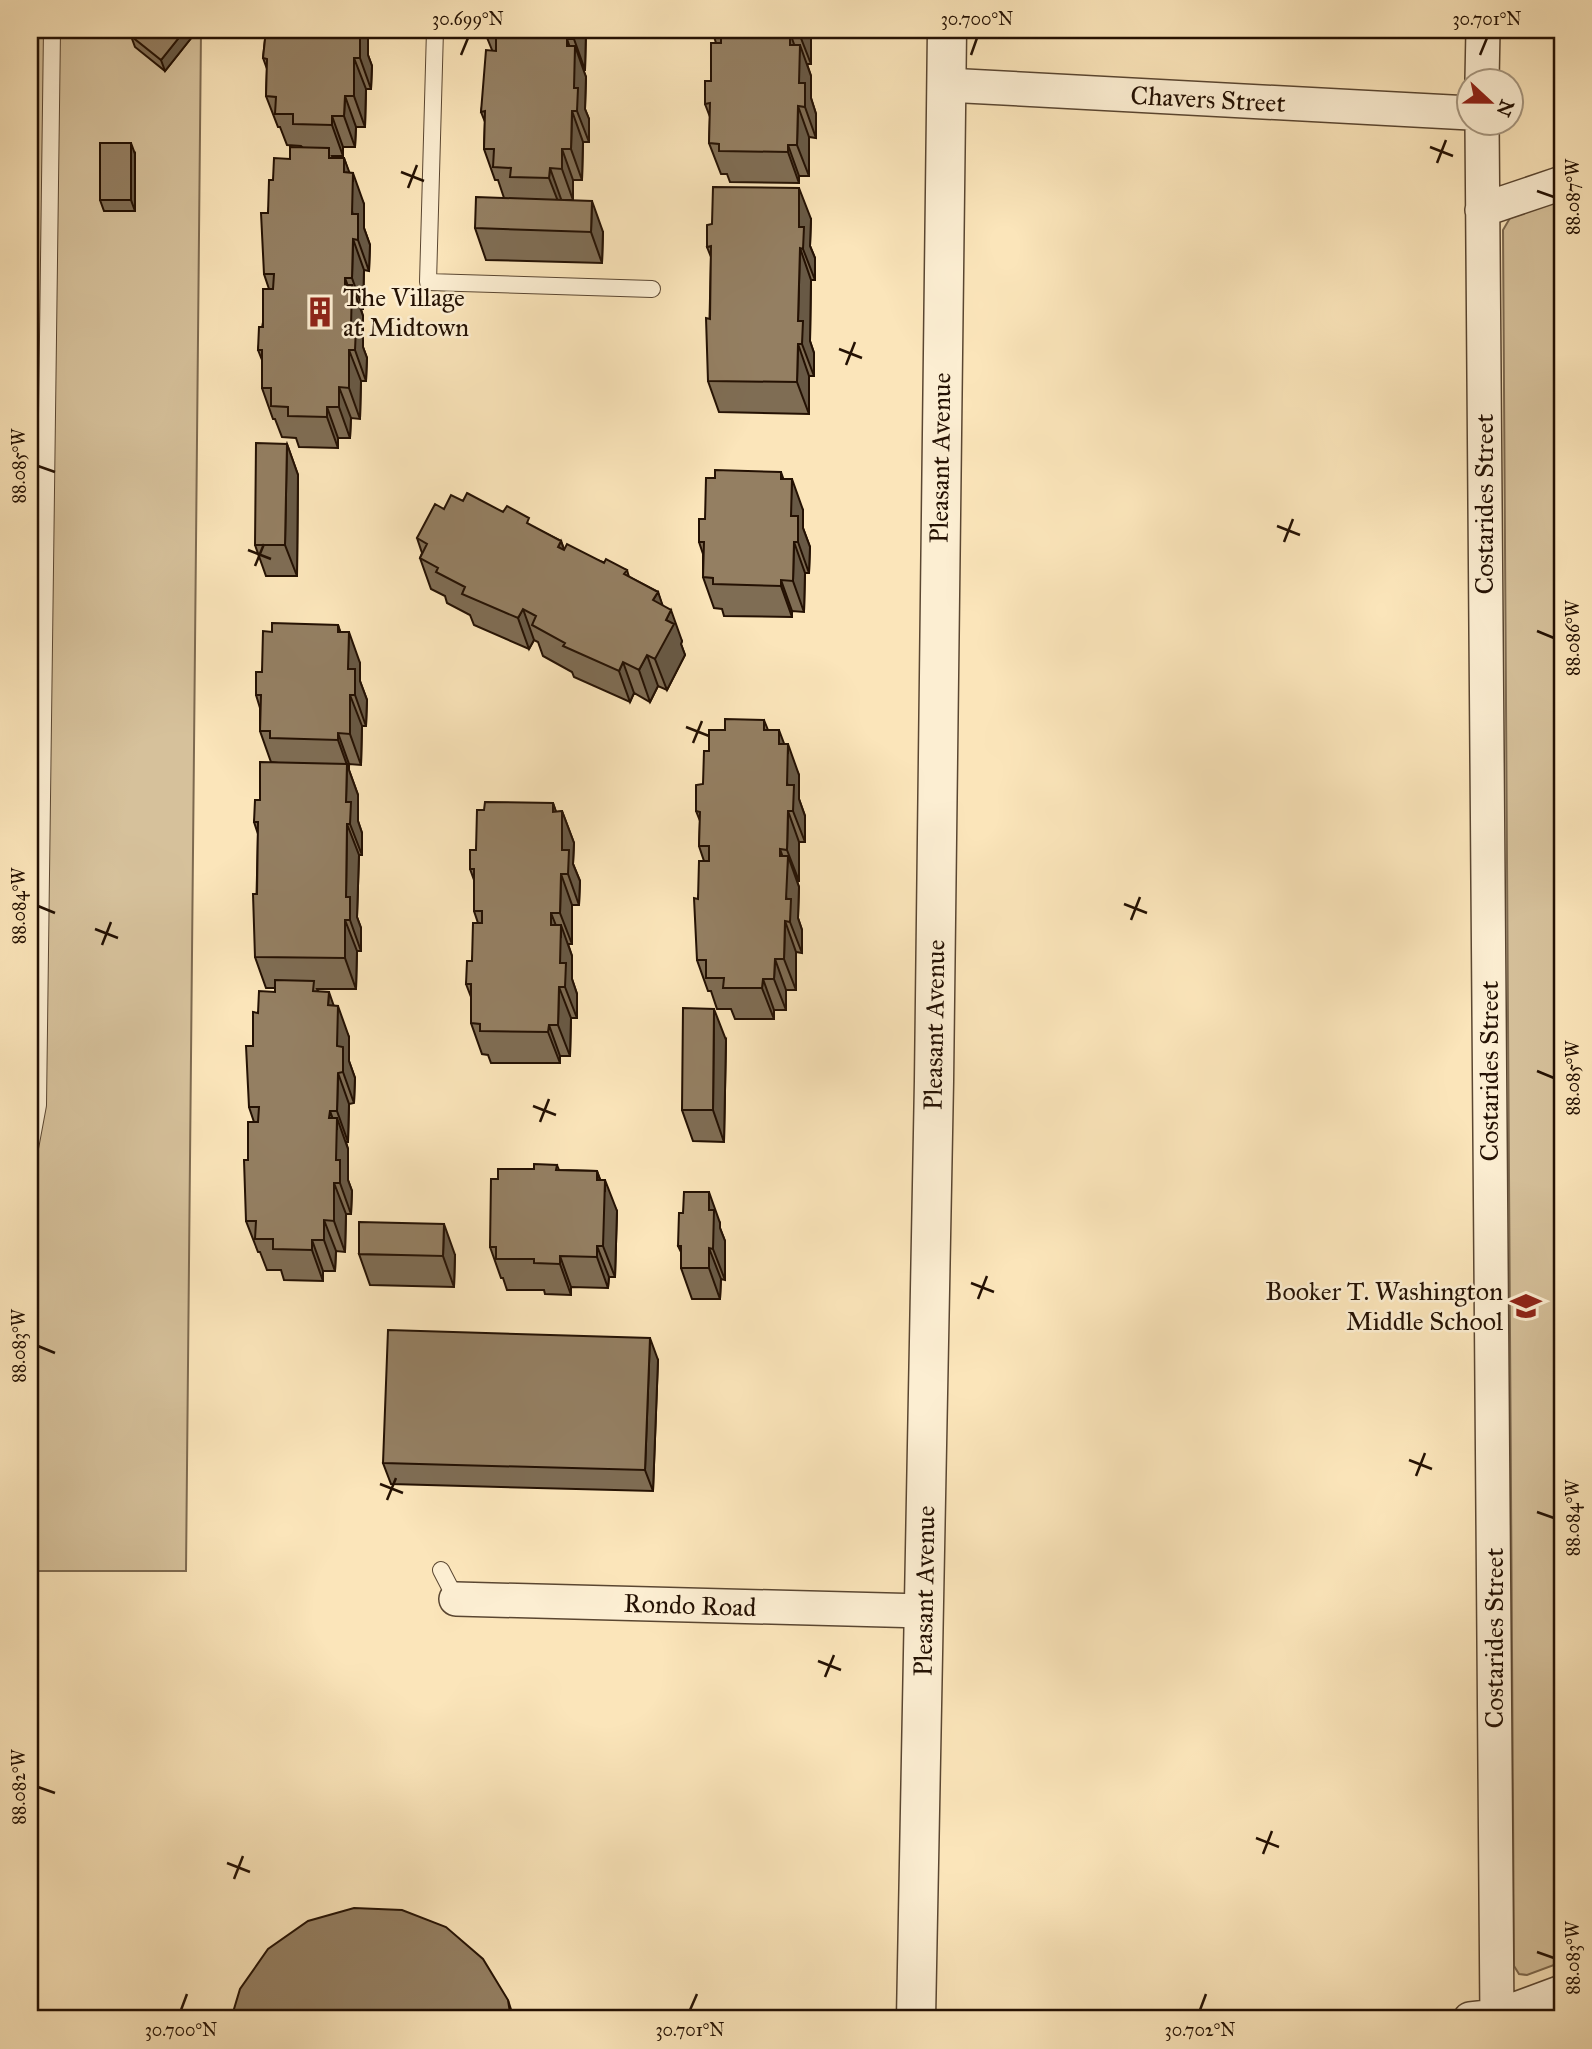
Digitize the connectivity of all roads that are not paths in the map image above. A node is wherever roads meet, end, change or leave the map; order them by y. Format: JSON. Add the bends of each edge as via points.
{"nodes":[{"id":1,"x":52,"y":30,"type":"edge"},
{"id":2,"x":435,"y":30,"type":"edge"},
{"id":3,"x":947,"y":30,"type":"edge"},
{"id":4,"x":1483,"y":30,"type":"edge"},
{"id":5,"x":1482,"y":66,"type":"edge"},
{"id":6,"x":946,"y":85,"type":"junction"},
{"id":7,"x":1456,"y":112,"type":"edge"},
{"id":8,"x":1482,"y":136,"type":"edge"},
{"id":9,"x":1562,"y":183,"type":"edge"},
{"id":10,"x":1482,"y":210,"type":"junction"},
{"id":11,"x":652,"y":289,"type":"dead end"},
{"id":12,"x":30,"y":1148,"type":"edge"},
{"id":13,"x":441,"y":1570,"type":"dead end"},
{"id":14,"x":456,"y":1599,"type":"joint"},
{"id":15,"x":924,"y":1611,"type":"junction"},
{"id":16,"x":1562,"y":1992,"type":"edge"},
{"id":17,"x":1488,"y":2018,"type":"edge"},
{"id":18,"x":916,"y":2019,"type":"edge"}],
"edges":[{"from":1,"to":12,"type":"lane","via":[[38,1105]]},
{"from":2,"to":11,"type":"lane","via":[[428,282]]},
{"from":3,"to":6,"type":"street","name":"Pleasant Avenue"},
{"from":4,"to":5,"type":"street"},
{"from":6,"to":7,"type":"street","name":"Chavers Street"},
{"from":6,"to":15,"type":"street","name":"Pleasant Avenue"},
{"from":8,"to":10,"type":"street","name":"Costarides Street"},
{"from":9,"to":10,"type":"street"},
{"from":10,"to":17,"type":"street","name":"Costarides Street"},
{"from":13,"to":14,"type":"lane"},
{"from":14,"to":15,"type":"street","name":"Rondo Road"},
{"from":15,"to":18,"type":"street","name":"Pleasant Avenue"},
{"from":16,"to":17,"type":"street"}]}
